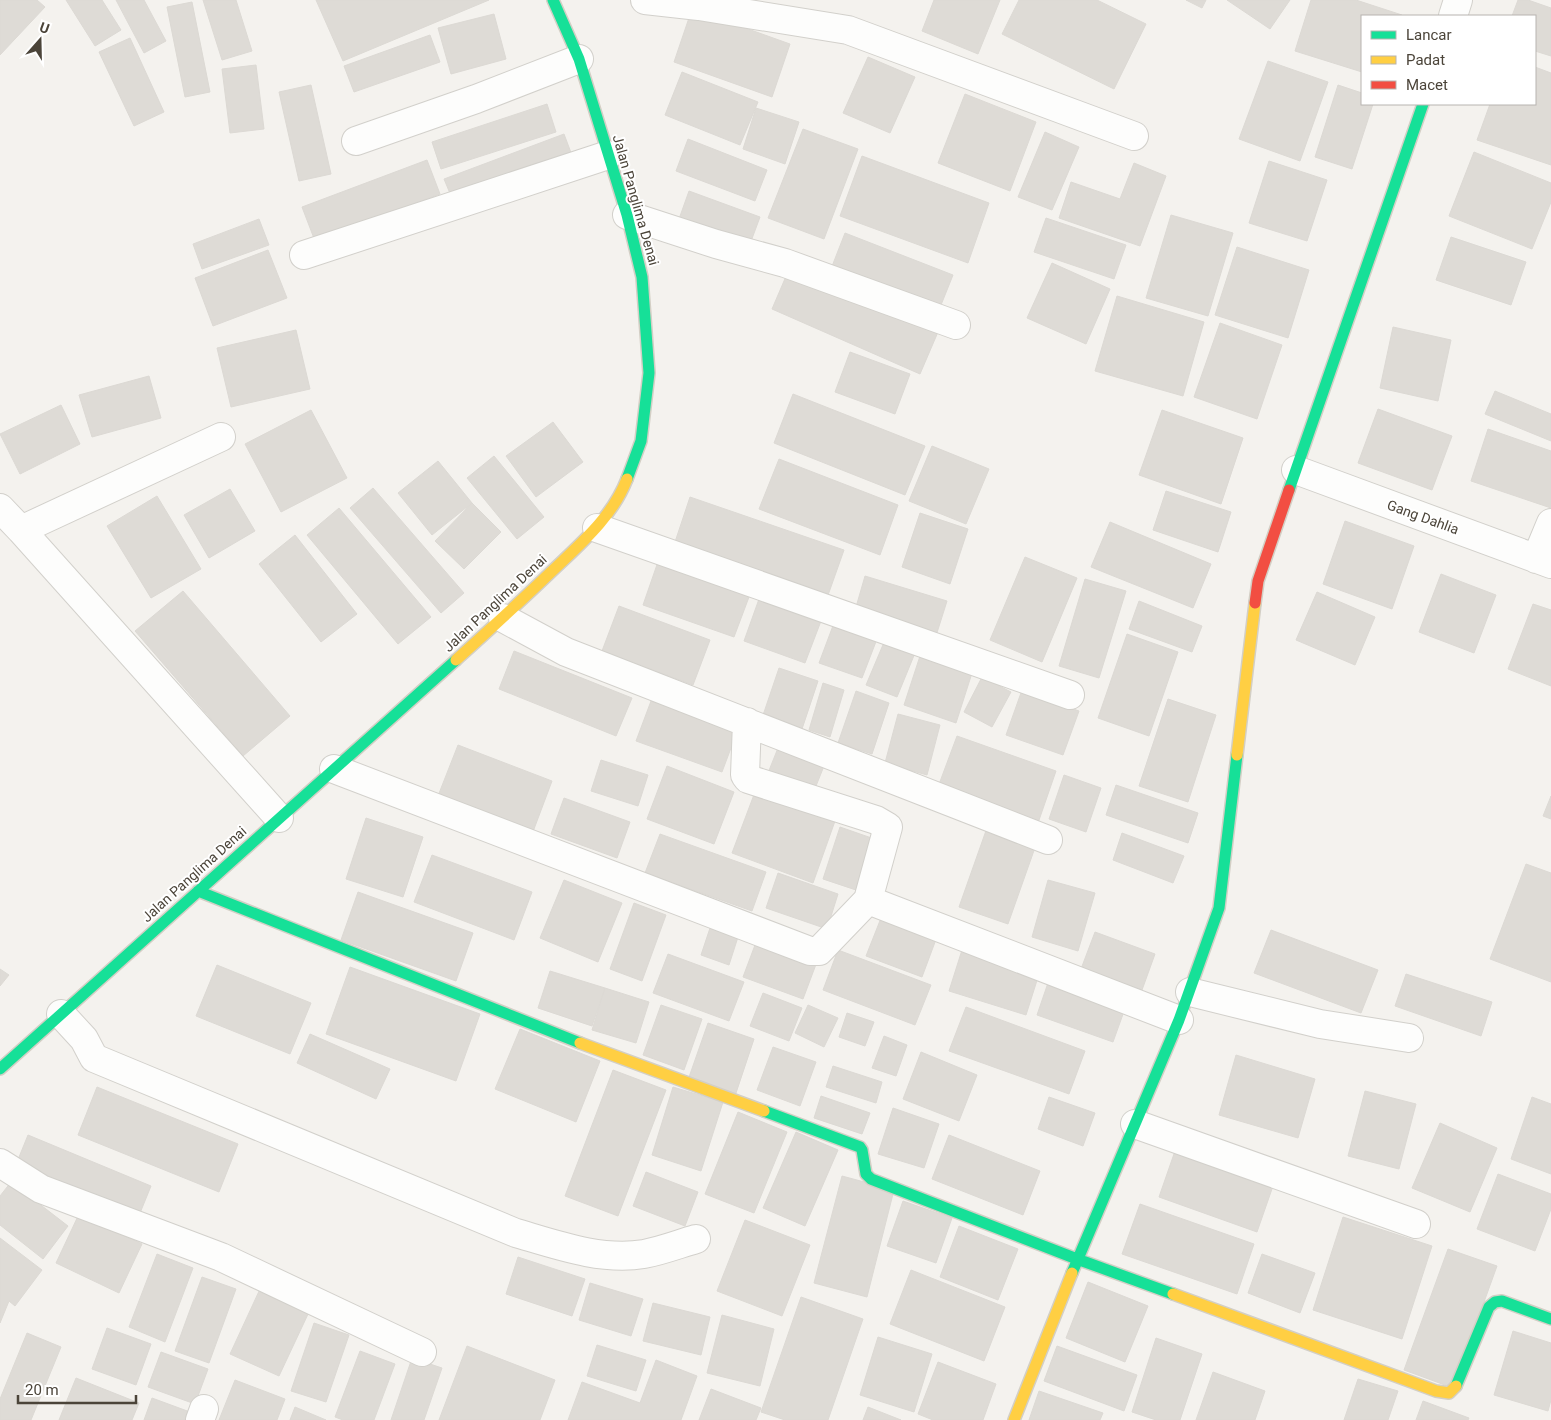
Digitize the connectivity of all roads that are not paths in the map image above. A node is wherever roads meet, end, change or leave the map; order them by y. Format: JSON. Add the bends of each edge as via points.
{"nodes":[{"id":1,"x":553,"y":0,"type":"edge"},
{"id":2,"x":645,"y":0,"type":"edge"},
{"id":3,"x":1458,"y":0,"type":"edge"},
{"id":4,"x":1453,"y":15,"type":"edge"},
{"id":5,"x":579,"y":59,"type":"junction"},
{"id":6,"x":1423,"y":105,"type":"edge"},
{"id":7,"x":1134,"y":136,"type":"dead end"},
{"id":8,"x":356,"y":140,"type":"dead end"},
{"id":9,"x":608,"y":155,"type":"junction"},
{"id":10,"x":627,"y":215,"type":"junction"},
{"id":11,"x":304,"y":255,"type":"dead end"},
{"id":12,"x":956,"y":325,"type":"dead end"},
{"id":13,"x":221,"y":436,"type":"dead end"},
{"id":14,"x":1296,"y":470,"type":"junction"},
{"id":15,"x":0,"y":508,"type":"edge"},
{"id":16,"x":1551,"y":523,"type":"edge"},
{"id":17,"x":597,"y":528,"type":"junction"},
{"id":18,"x":21,"y":530,"type":"junction"},
{"id":19,"x":1544,"y":562,"type":"edge"},
{"id":20,"x":503,"y":618,"type":"junction"},
{"id":21,"x":1070,"y":695,"type":"dead end"},
{"id":22,"x":748,"y":722,"type":"junction"},
{"id":23,"x":334,"y":769,"type":"junction"},
{"id":24,"x":279,"y":818,"type":"junction"},
{"id":25,"x":1048,"y":840,"type":"dead end"},
{"id":26,"x":198,"y":891,"type":"junction"},
{"id":27,"x":868,"y":900,"type":"junction"},
{"id":28,"x":1190,"y":992,"type":"junction"},
{"id":29,"x":61,"y":1014,"type":"junction"},
{"id":30,"x":1180,"y":1020,"type":"junction"},
{"id":31,"x":1409,"y":1038,"type":"dead end"},
{"id":32,"x":0,"y":1069,"type":"edge"},
{"id":33,"x":1135,"y":1124,"type":"junction"},
{"id":34,"x":0,"y":1162,"type":"edge"},
{"id":35,"x":1416,"y":1224,"type":"dead end"},
{"id":36,"x":696,"y":1239,"type":"dead end"},
{"id":37,"x":1077,"y":1259,"type":"junction"},
{"id":38,"x":1551,"y":1320,"type":"edge"},
{"id":39,"x":422,"y":1352,"type":"dead end"},
{"id":40,"x":1014,"y":1420,"type":"edge"}],
"edges":[{"from":1,"to":5,"type":"street","name":"Jalan Panglima Denai"},
{"from":2,"to":7,"type":"street","via":[[848,30]]},
{"from":3,"to":4,"type":"street"},
{"from":5,"to":8,"type":"street"},
{"from":5,"to":9,"type":"street","name":"Jalan Panglima Denai"},
{"from":6,"to":14,"type":"street"},
{"from":9,"to":10,"type":"street","name":"Jalan Panglima Denai"},
{"from":9,"to":11,"type":"street"},
{"from":10,"to":12,"type":"street","via":[[784,263]]},
{"from":10,"to":17,"type":"street","name":"Jalan Panglima Denai","via":[[642,277],[649,373],[641,441],[621,494]]},
{"from":13,"to":18,"type":"street"},
{"from":14,"to":19,"type":"street","name":"Gang Dahlia"},
{"from":14,"to":28,"type":"street","via":[[1258,581],[1219,908]]},
{"from":15,"to":18,"type":"street"},
{"from":16,"to":19,"type":"street"},
{"from":17,"to":20,"type":"street","name":"Jalan Panglima Denai"},
{"from":17,"to":21,"type":"street"},
{"from":18,"to":24,"type":"street"},
{"from":20,"to":22,"type":"street","via":[[566,652]]},
{"from":20,"to":23,"type":"street","name":"Jalan Panglima Denai"},
{"from":22,"to":25,"type":"street"},
{"from":22,"to":27,"type":"street","via":[[745,776],[748,779],[876,820],[888,827]]},
{"from":23,"to":24,"type":"street","name":"Jalan Panglima Denai"},
{"from":23,"to":27,"type":"street","via":[[810,951],[820,951]]},
{"from":24,"to":26,"type":"street","name":"Jalan Panglima Denai"},
{"from":26,"to":29,"type":"street","name":"Jalan Panglima Denai"},
{"from":26,"to":37,"type":"street","via":[[550,1032],[860,1147],[866,1174],[871,1179]]},
{"from":27,"to":30,"type":"street"},
{"from":28,"to":30,"type":"street"},
{"from":28,"to":31,"type":"street","via":[[1320,1024]]},
{"from":29,"to":32,"type":"street","name":"Jalan Panglima Denai"},
{"from":29,"to":36,"type":"street","via":[[84,1039],[94,1058],[516,1233],[574,1250],[613,1255],[644,1254]]},
{"from":30,"to":33,"type":"street"},
{"from":33,"to":35,"type":"street"},
{"from":33,"to":37,"type":"street"},
{"from":34,"to":39,"type":"street","via":[[41,1189],[220,1257]]},
{"from":37,"to":38,"type":"street","via":[[1436,1391],[1449,1393],[1455,1388],[1489,1307],[1495,1302],[1502,1301]]},
{"from":37,"to":40,"type":"street"}]}
